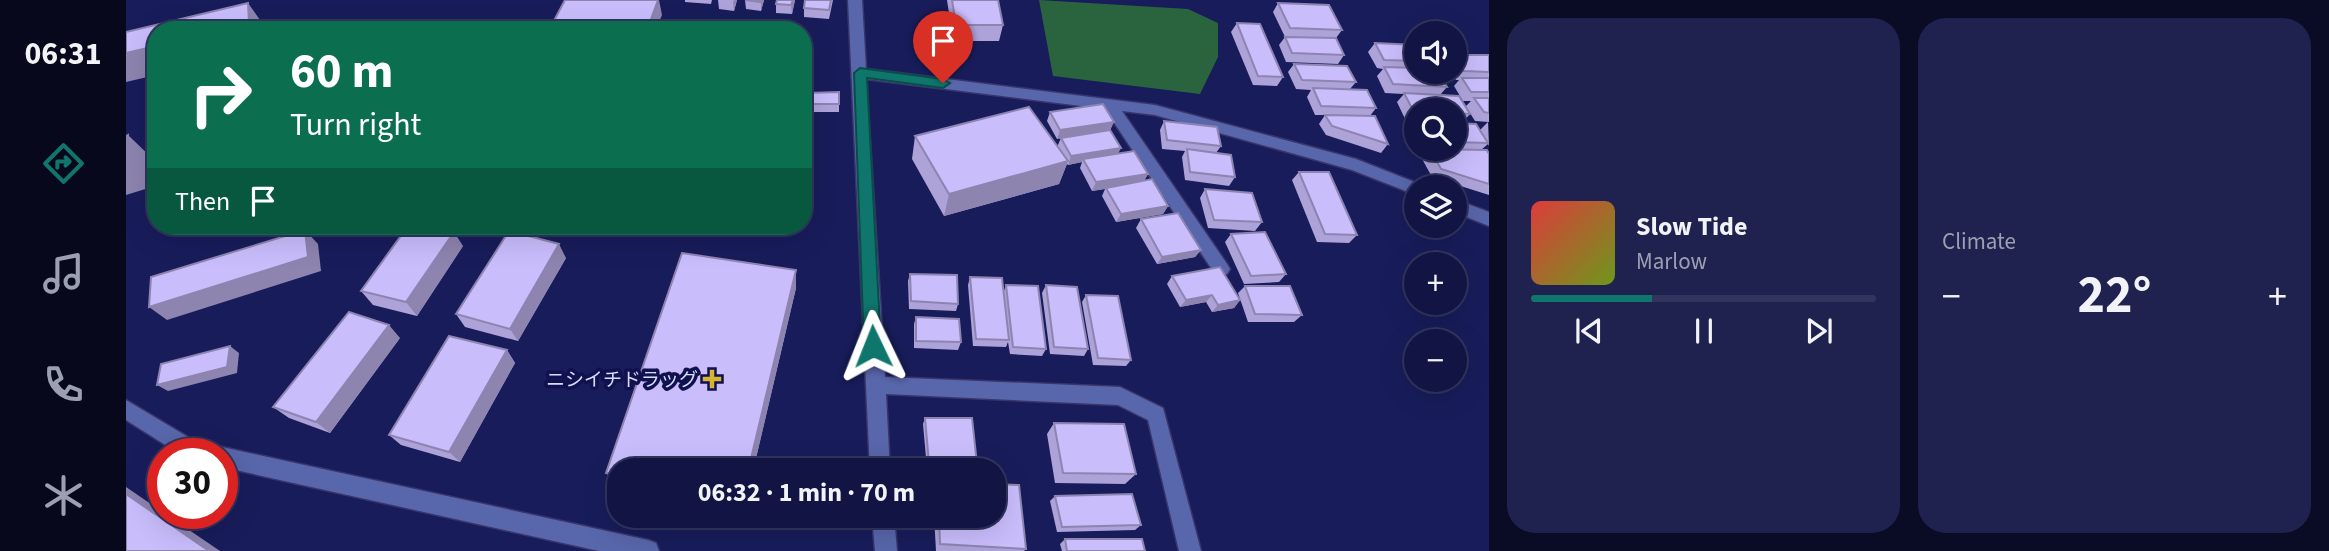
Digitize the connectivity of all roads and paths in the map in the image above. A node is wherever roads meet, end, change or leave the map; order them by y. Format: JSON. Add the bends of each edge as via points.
{"nodes":[{"id":1,"x":855,"y":0,"type":"edge"},
{"id":2,"x":860,"y":73,"type":"junction"},
{"id":3,"x":1109,"y":104,"type":"junction"},
{"id":4,"x":1404,"y":184,"type":"edge"},
{"id":5,"x":1467,"y":210,"type":"edge"},
{"id":6,"x":1489,"y":219,"type":"edge"},
{"id":7,"x":1221,"y":269,"type":"edge"},
{"id":8,"x":874,"y":385,"type":"junction"},
{"id":9,"x":126,"y":409,"type":"edge"},
{"id":10,"x":172,"y":438,"type":"edge"},
{"id":11,"x":879,"y":458,"type":"edge"},
{"id":12,"x":238,"y":461,"type":"edge"},
{"id":13,"x":884,"y":528,"type":"edge"},
{"id":14,"x":648,"y":551,"type":"edge"},
{"id":15,"x":886,"y":551,"type":"edge"},
{"id":16,"x":1190,"y":551,"type":"edge"}],
"edges":[{"from":1,"to":2,"type":"street"},
{"from":2,"to":3,"type":"street"},
{"from":2,"to":8,"type":"street"},
{"from":3,"to":4,"type":"street","via":[[1155,110],[1356,165]]},
{"from":3,"to":7,"type":"street"},
{"from":5,"to":6,"type":"street"},
{"from":8,"to":11,"type":"street"},
{"from":8,"to":16,"type":"street","via":[[1120,396],[1156,414]]},
{"from":9,"to":10,"type":"street"},
{"from":12,"to":14,"type":"street"},
{"from":13,"to":15,"type":"street"}]}
